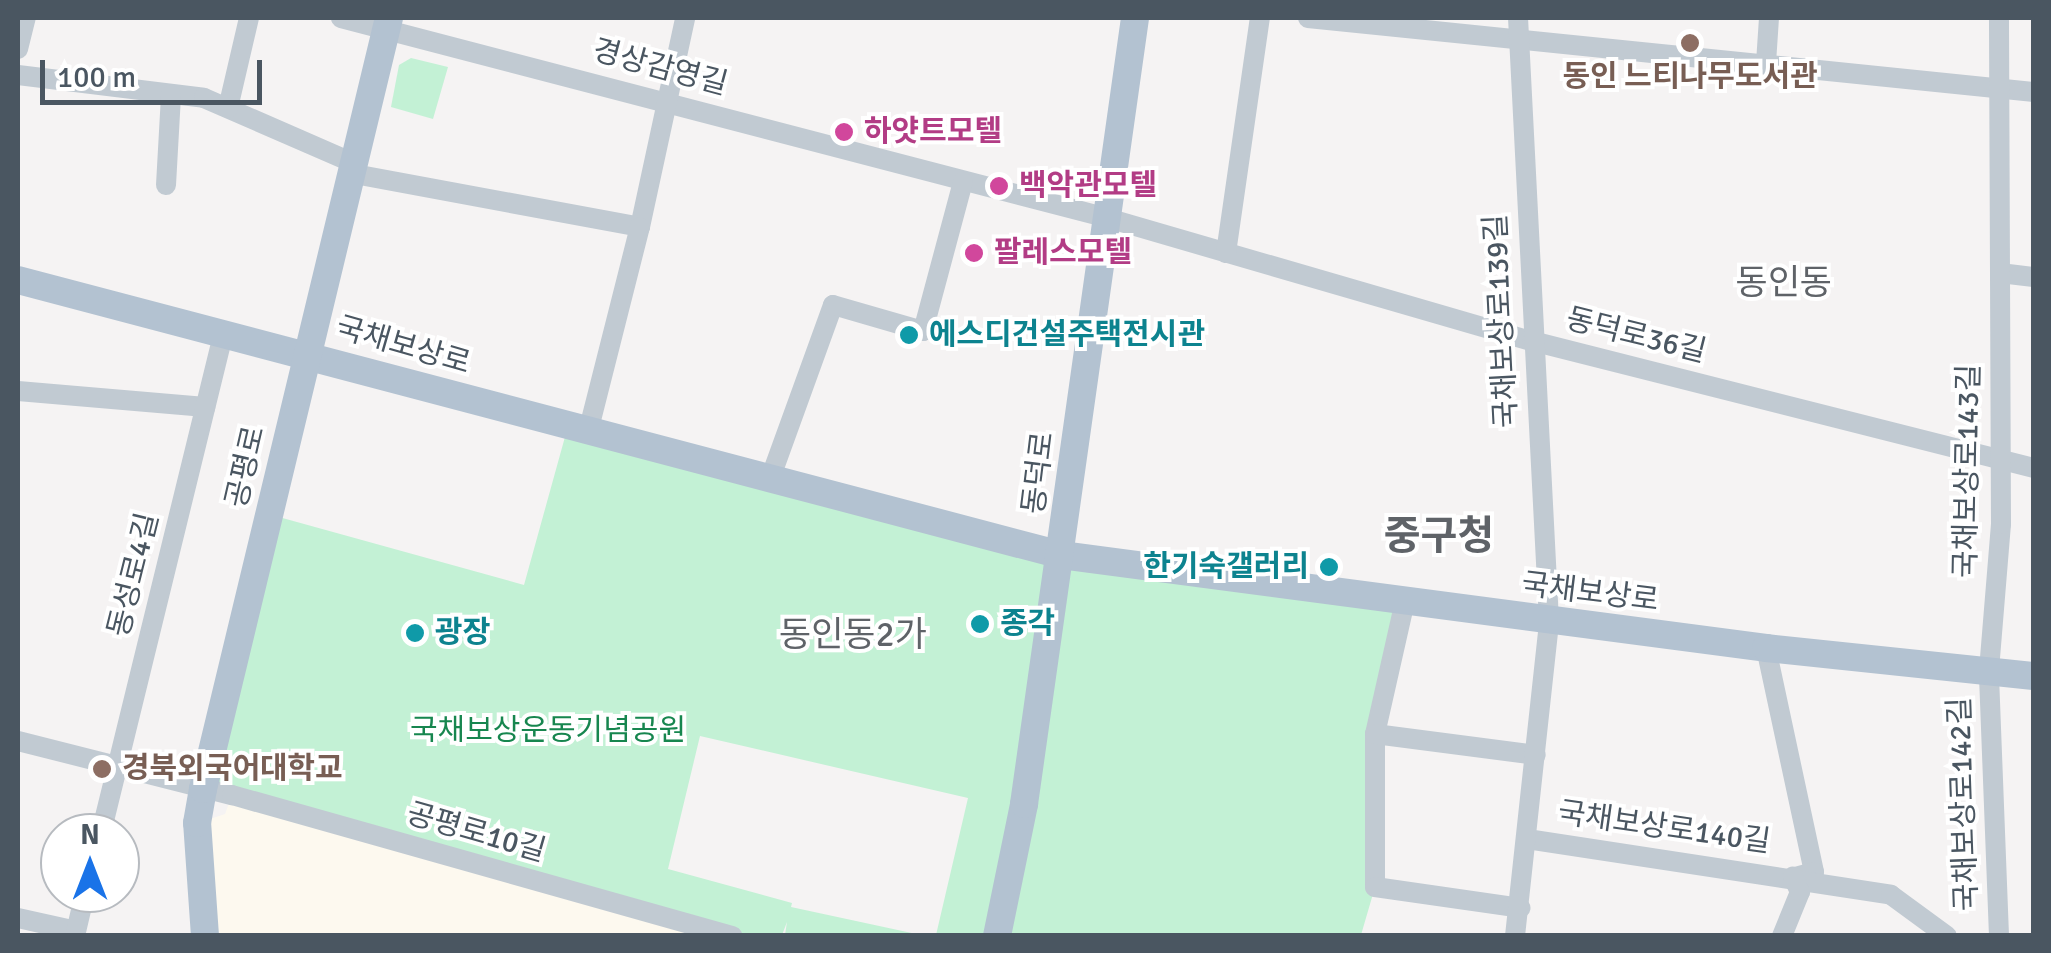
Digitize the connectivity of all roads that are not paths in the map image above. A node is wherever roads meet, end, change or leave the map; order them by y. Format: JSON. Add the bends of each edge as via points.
{"nodes":[{"id":1,"x":26,"y":18,"type":"edge"},
{"id":2,"x":248,"y":18,"type":"edge"},
{"id":3,"x":341,"y":18,"type":"edge"},
{"id":4,"x":685,"y":18,"type":"edge"},
{"id":5,"x":1135,"y":18,"type":"edge"},
{"id":6,"x":1260,"y":18,"type":"edge"},
{"id":7,"x":1308,"y":18,"type":"edge"},
{"id":8,"x":1769,"y":18,"type":"edge"},
{"id":9,"x":1999,"y":18,"type":"edge"},
{"id":10,"x":388,"y":24,"type":"edge"},
{"id":11,"x":1518,"y":27,"type":"edge"},
{"id":12,"x":18,"y":49,"type":"edge"},
{"id":13,"x":1766,"y":63,"type":"junction"},
{"id":14,"x":18,"y":75,"type":"edge"},
{"id":15,"x":1999,"y":89,"type":"junction"},
{"id":16,"x":2034,"y":92,"type":"edge"},
{"id":17,"x":171,"y":94,"type":"junction"},
{"id":18,"x":666,"y":99,"type":"junction"},
{"id":19,"x":228,"y":108,"type":"junction"},
{"id":20,"x":350,"y":168,"type":"junction"},
{"id":21,"x":963,"y":182,"type":"junction"},
{"id":22,"x":166,"y":185,"type":"dead end"},
{"id":23,"x":1104,"y":217,"type":"junction"},
{"id":24,"x":640,"y":227,"type":"junction"},
{"id":25,"x":1226,"y":253,"type":"junction"},
{"id":26,"x":2000,"y":273,"type":"junction"},
{"id":27,"x":2034,"y":277,"type":"edge"},
{"id":28,"x":18,"y":280,"type":"edge"},
{"id":29,"x":224,"y":331,"type":"junction"},
{"id":30,"x":1532,"y":341,"type":"junction"},
{"id":31,"x":305,"y":352,"type":"junction"},
{"id":32,"x":18,"y":391,"type":"edge"},
{"id":33,"x":205,"y":408,"type":"junction"},
{"id":34,"x":588,"y":432,"type":"junction"},
{"id":35,"x":2001,"y":460,"type":"junction"},
{"id":36,"x":2034,"y":468,"type":"edge"},
{"id":37,"x":770,"y":479,"type":"junction"},
{"id":38,"x":1061,"y":555,"type":"junction"},
{"id":39,"x":1405,"y":601,"type":"junction"},
{"id":40,"x":1549,"y":621,"type":"junction"},
{"id":41,"x":1766,"y":648,"type":"junction"},
{"id":42,"x":1988,"y":670,"type":"junction"},
{"id":43,"x":2034,"y":676,"type":"edge"},
{"id":44,"x":1374,"y":734,"type":"junction"},
{"id":45,"x":18,"y":741,"type":"edge"},
{"id":46,"x":1536,"y":756,"type":"junction"},
{"id":47,"x":118,"y":766,"type":"junction"},
{"id":48,"x":203,"y":789,"type":"junction"},
{"id":49,"x":106,"y":813,"type":"edge"},
{"id":50,"x":1527,"y":839,"type":"junction"},
{"id":51,"x":1793,"y":877,"type":"junction"},
{"id":52,"x":1520,"y":908,"type":"junction"},
{"id":53,"x":18,"y":918,"type":"edge"},
{"id":54,"x":75,"y":933,"type":"edge"},
{"id":55,"x":204,"y":936,"type":"edge"},
{"id":56,"x":732,"y":936,"type":"edge"},
{"id":57,"x":997,"y":936,"type":"edge"},
{"id":58,"x":1515,"y":936,"type":"edge"},
{"id":59,"x":1782,"y":936,"type":"edge"},
{"id":60,"x":1947,"y":936,"type":"edge"},
{"id":61,"x":1998,"y":936,"type":"edge"}],
"edges":[{"from":1,"to":12,"type":"street"},
{"from":2,"to":19,"type":"street"},
{"from":3,"to":10,"type":"street","name":"경상감영길"},
{"from":4,"to":18,"type":"street"},
{"from":5,"to":23,"type":"main road","name":"동덕로"},
{"from":6,"to":25,"type":"street"},
{"from":7,"to":11,"type":"street"},
{"from":8,"to":13,"type":"street"},
{"from":9,"to":15,"type":"street","name":"국채보상로143길"},
{"from":10,"to":18,"type":"street","name":"경상감영길"},
{"from":10,"to":20,"type":"main road","name":"공평로"},
{"from":11,"to":13,"type":"street"},
{"from":11,"to":30,"type":"street","name":"국채보상로139길"},
{"from":13,"to":15,"type":"street"},
{"from":14,"to":17,"type":"street"},
{"from":15,"to":16,"type":"street"},
{"from":15,"to":26,"type":"street","name":"국채보상로143길"},
{"from":17,"to":19,"type":"street"},
{"from":17,"to":22,"type":"street"},
{"from":18,"to":21,"type":"street","name":"경상감영길"},
{"from":18,"to":24,"type":"street"},
{"from":19,"to":20,"type":"street"},
{"from":20,"to":24,"type":"street"},
{"from":20,"to":31,"type":"main road","name":"공평로"},
{"from":21,"to":23,"type":"street","name":"경상감영길"},
{"from":21,"to":37,"type":"street","via":[[923,331],[832,305]]},
{"from":23,"to":25,"type":"street","name":"동덕로36길"},
{"from":23,"to":38,"type":"main road","name":"동덕로"},
{"from":24,"to":34,"type":"street"},
{"from":25,"to":30,"type":"street","name":"동덕로36길"},
{"from":26,"to":27,"type":"street"},
{"from":26,"to":35,"type":"street","name":"국채보상로143길"},
{"from":28,"to":29,"type":"main road","name":"국채보상로"},
{"from":29,"to":31,"type":"main road","name":"국채보상로"},
{"from":29,"to":33,"type":"street","name":"동성로4길"},
{"from":30,"to":35,"type":"street","name":"동덕로36길"},
{"from":30,"to":40,"type":"street","name":"국채보상로139길"},
{"from":31,"to":34,"type":"main road","name":"국채보상로"},
{"from":31,"to":48,"type":"main road","name":"공평로"},
{"from":32,"to":33,"type":"street"},
{"from":33,"to":47,"type":"street","name":"동성로4길"},
{"from":34,"to":37,"type":"main road","name":"국채보상로"},
{"from":35,"to":36,"type":"street","name":"동덕로36길"},
{"from":35,"to":42,"type":"street","name":"국채보상로143길"},
{"from":37,"to":38,"type":"main road","name":"국채보상로"},
{"from":38,"to":39,"type":"main road","name":"국채보상로"},
{"from":38,"to":57,"type":"main road","name":"동덕로"},
{"from":39,"to":40,"type":"main road","name":"국채보상로"},
{"from":39,"to":44,"type":"street"},
{"from":40,"to":41,"type":"main road","name":"국채보상로"},
{"from":40,"to":46,"type":"street","name":"국채보상로140길"},
{"from":41,"to":42,"type":"main road","name":"국채보상로"},
{"from":41,"to":51,"type":"street","via":[[1814,872]]},
{"from":42,"to":43,"type":"main road","name":"국채보상로"},
{"from":42,"to":61,"type":"street","name":"국채보상로142길"},
{"from":44,"to":46,"type":"street"},
{"from":44,"to":52,"type":"street","via":[[1374,887]]},
{"from":45,"to":47,"type":"street","name":"공평로10길"},
{"from":46,"to":50,"type":"street","name":"국채보상로140길"},
{"from":47,"to":48,"type":"street","name":"공평로10길"},
{"from":47,"to":49,"type":"street","name":"동성로4길"},
{"from":48,"to":55,"type":"main road","name":"공평로","via":[[197,824]]},
{"from":48,"to":56,"type":"street","name":"공평로10길"},
{"from":50,"to":51,"type":"street","name":"국채보상로140길"},
{"from":50,"to":52,"type":"street","name":"국채보상로140길"},
{"from":51,"to":59,"type":"street","via":[[1800,892]]},
{"from":51,"to":60,"type":"street","name":"국채보상로142길","via":[[1892,894]]},
{"from":52,"to":58,"type":"street","name":"국채보상로140길"},
{"from":53,"to":54,"type":"street"}]}
